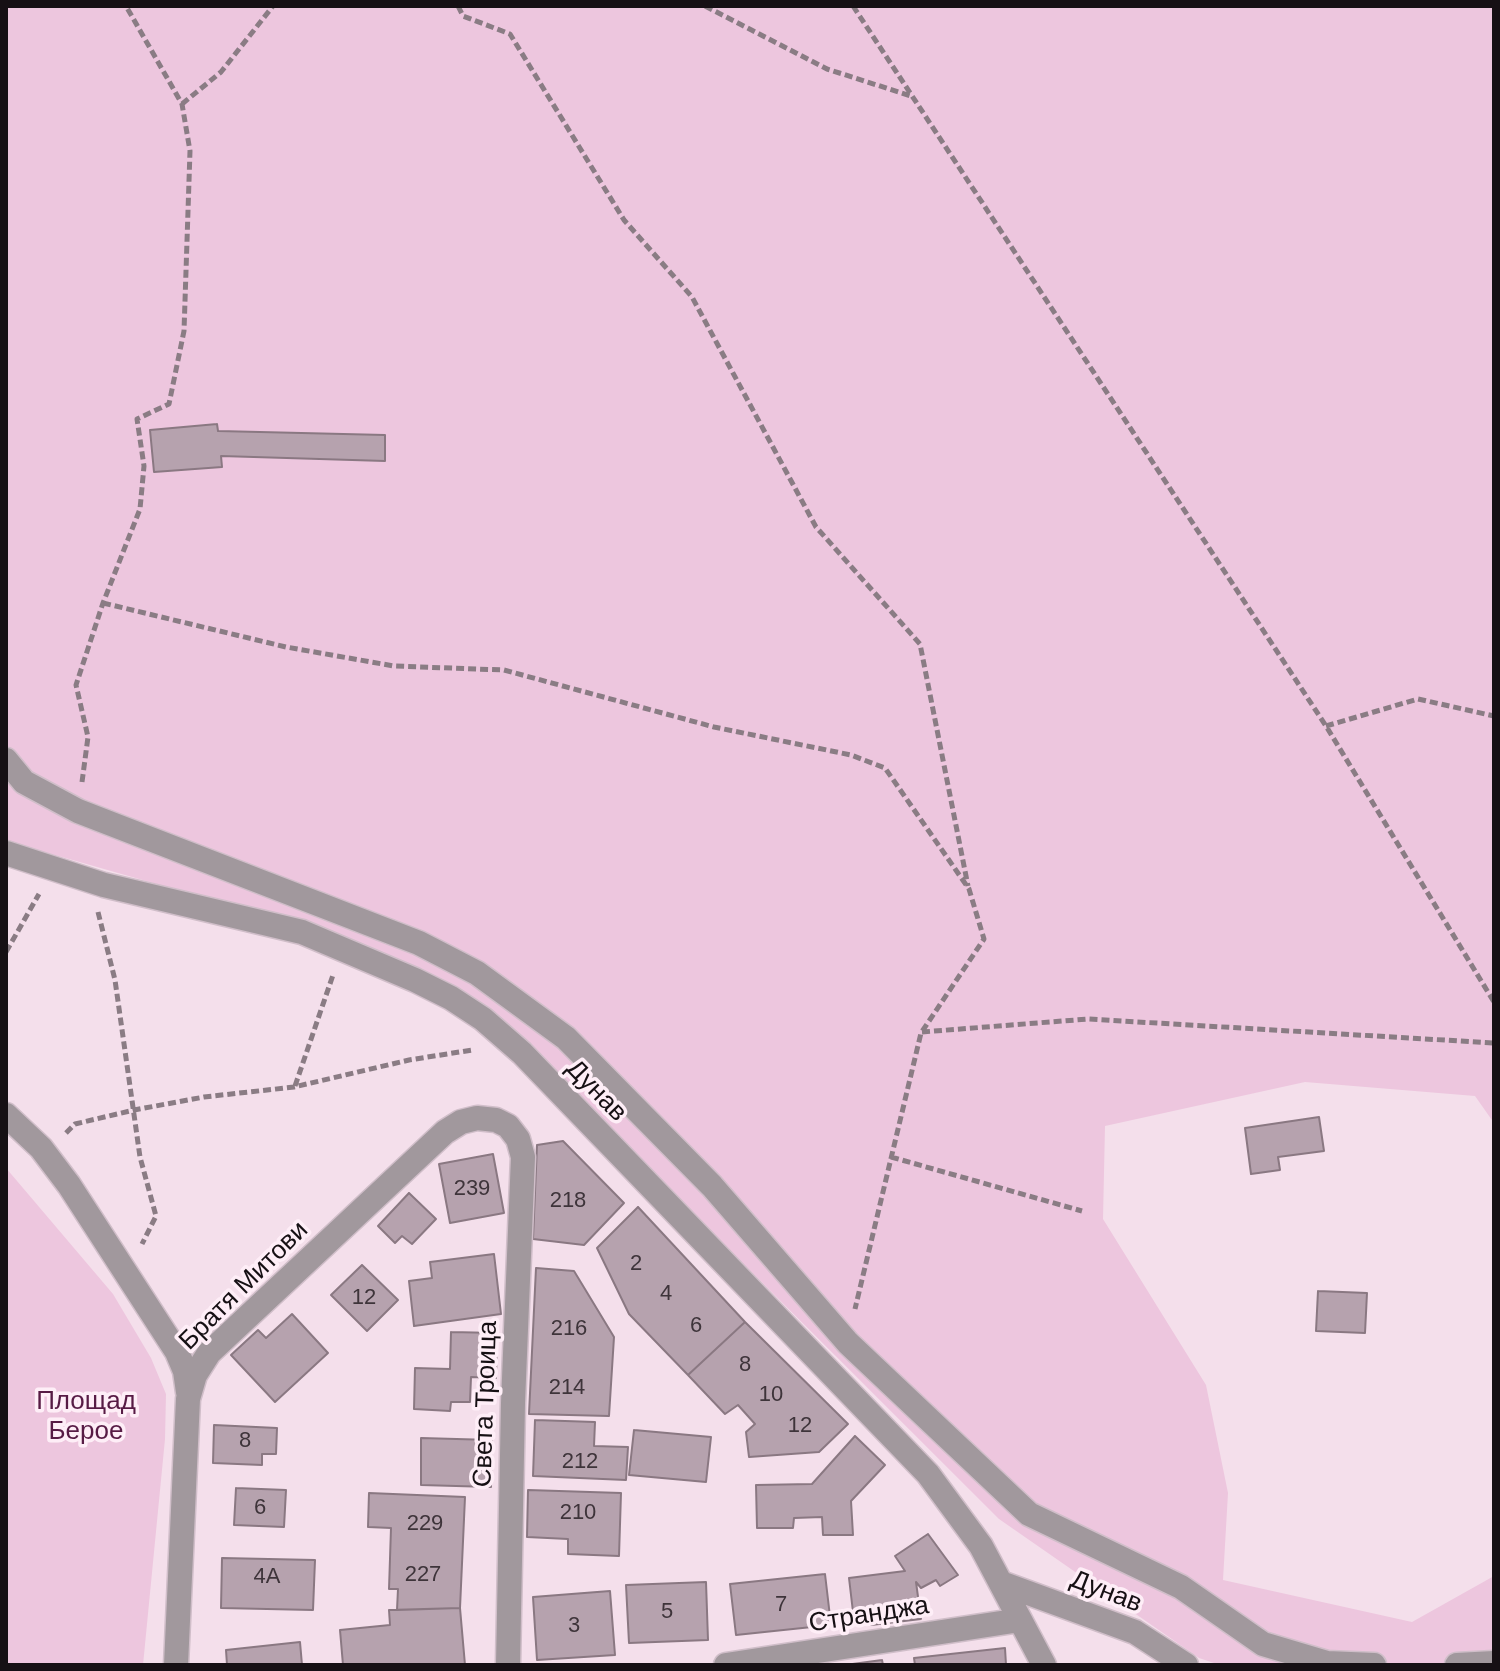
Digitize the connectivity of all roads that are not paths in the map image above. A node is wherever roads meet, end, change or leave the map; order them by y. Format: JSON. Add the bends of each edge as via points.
{"nodes":[{"id":1,"x":6,"y":760,"type":"edge"},
{"id":2,"x":6,"y":853,"type":"edge"},
{"id":3,"x":6,"y":1115,"type":"edge"},
{"id":4,"x":520,"y":1145,"type":"joint"},
{"id":5,"x":188,"y":1399,"type":"junction"},
{"id":6,"x":1001,"y":1583,"type":"junction"},
{"id":7,"x":1020,"y":1620,"type":"junction"},
{"id":8,"x":1494,"y":1663,"type":"edge"},
{"id":9,"x":176,"y":1665,"type":"edge"},
{"id":10,"x":508,"y":1665,"type":"edge"},
{"id":11,"x":726,"y":1665,"type":"edge"},
{"id":12,"x":1044,"y":1665,"type":"edge"},
{"id":13,"x":1186,"y":1665,"type":"edge"},
{"id":14,"x":1374,"y":1665,"type":"edge"},
{"id":15,"x":1457,"y":1665,"type":"edge"}],
"edges":[{"from":1,"to":14,"type":"street","via":[[24,782],[78,811],[419,943],[477,973],[566,1038],[712,1186],[848,1343],[1029,1514],[1181,1587],[1263,1644],[1327,1663]]},
{"from":2,"to":6,"type":"street","name":"Дунав","via":[[88,881],[281,926],[451,998],[483,1019],[522,1053],[928,1474],[972,1532]]},
{"from":3,"to":5,"type":"street","via":[[46,1154],[126,1273],[180,1358]]},
{"from":4,"to":5,"type":"street","name":"Братя Митови","via":[[508,1126],[490,1119],[461,1122],[445,1132],[209,1353]]},
{"from":4,"to":10,"type":"street","name":"Света Троица"},
{"from":5,"to":9,"type":"street","name":"Братя Митови"},
{"from":6,"to":7,"type":"street","name":"Дунав"},
{"from":6,"to":13,"type":"street","name":"Дунав","via":[[1135,1632]]},
{"from":7,"to":11,"type":"street","name":"Странджа"},
{"from":7,"to":12,"type":"street","name":"Дунав"},
{"from":8,"to":15,"type":"street"}]}
